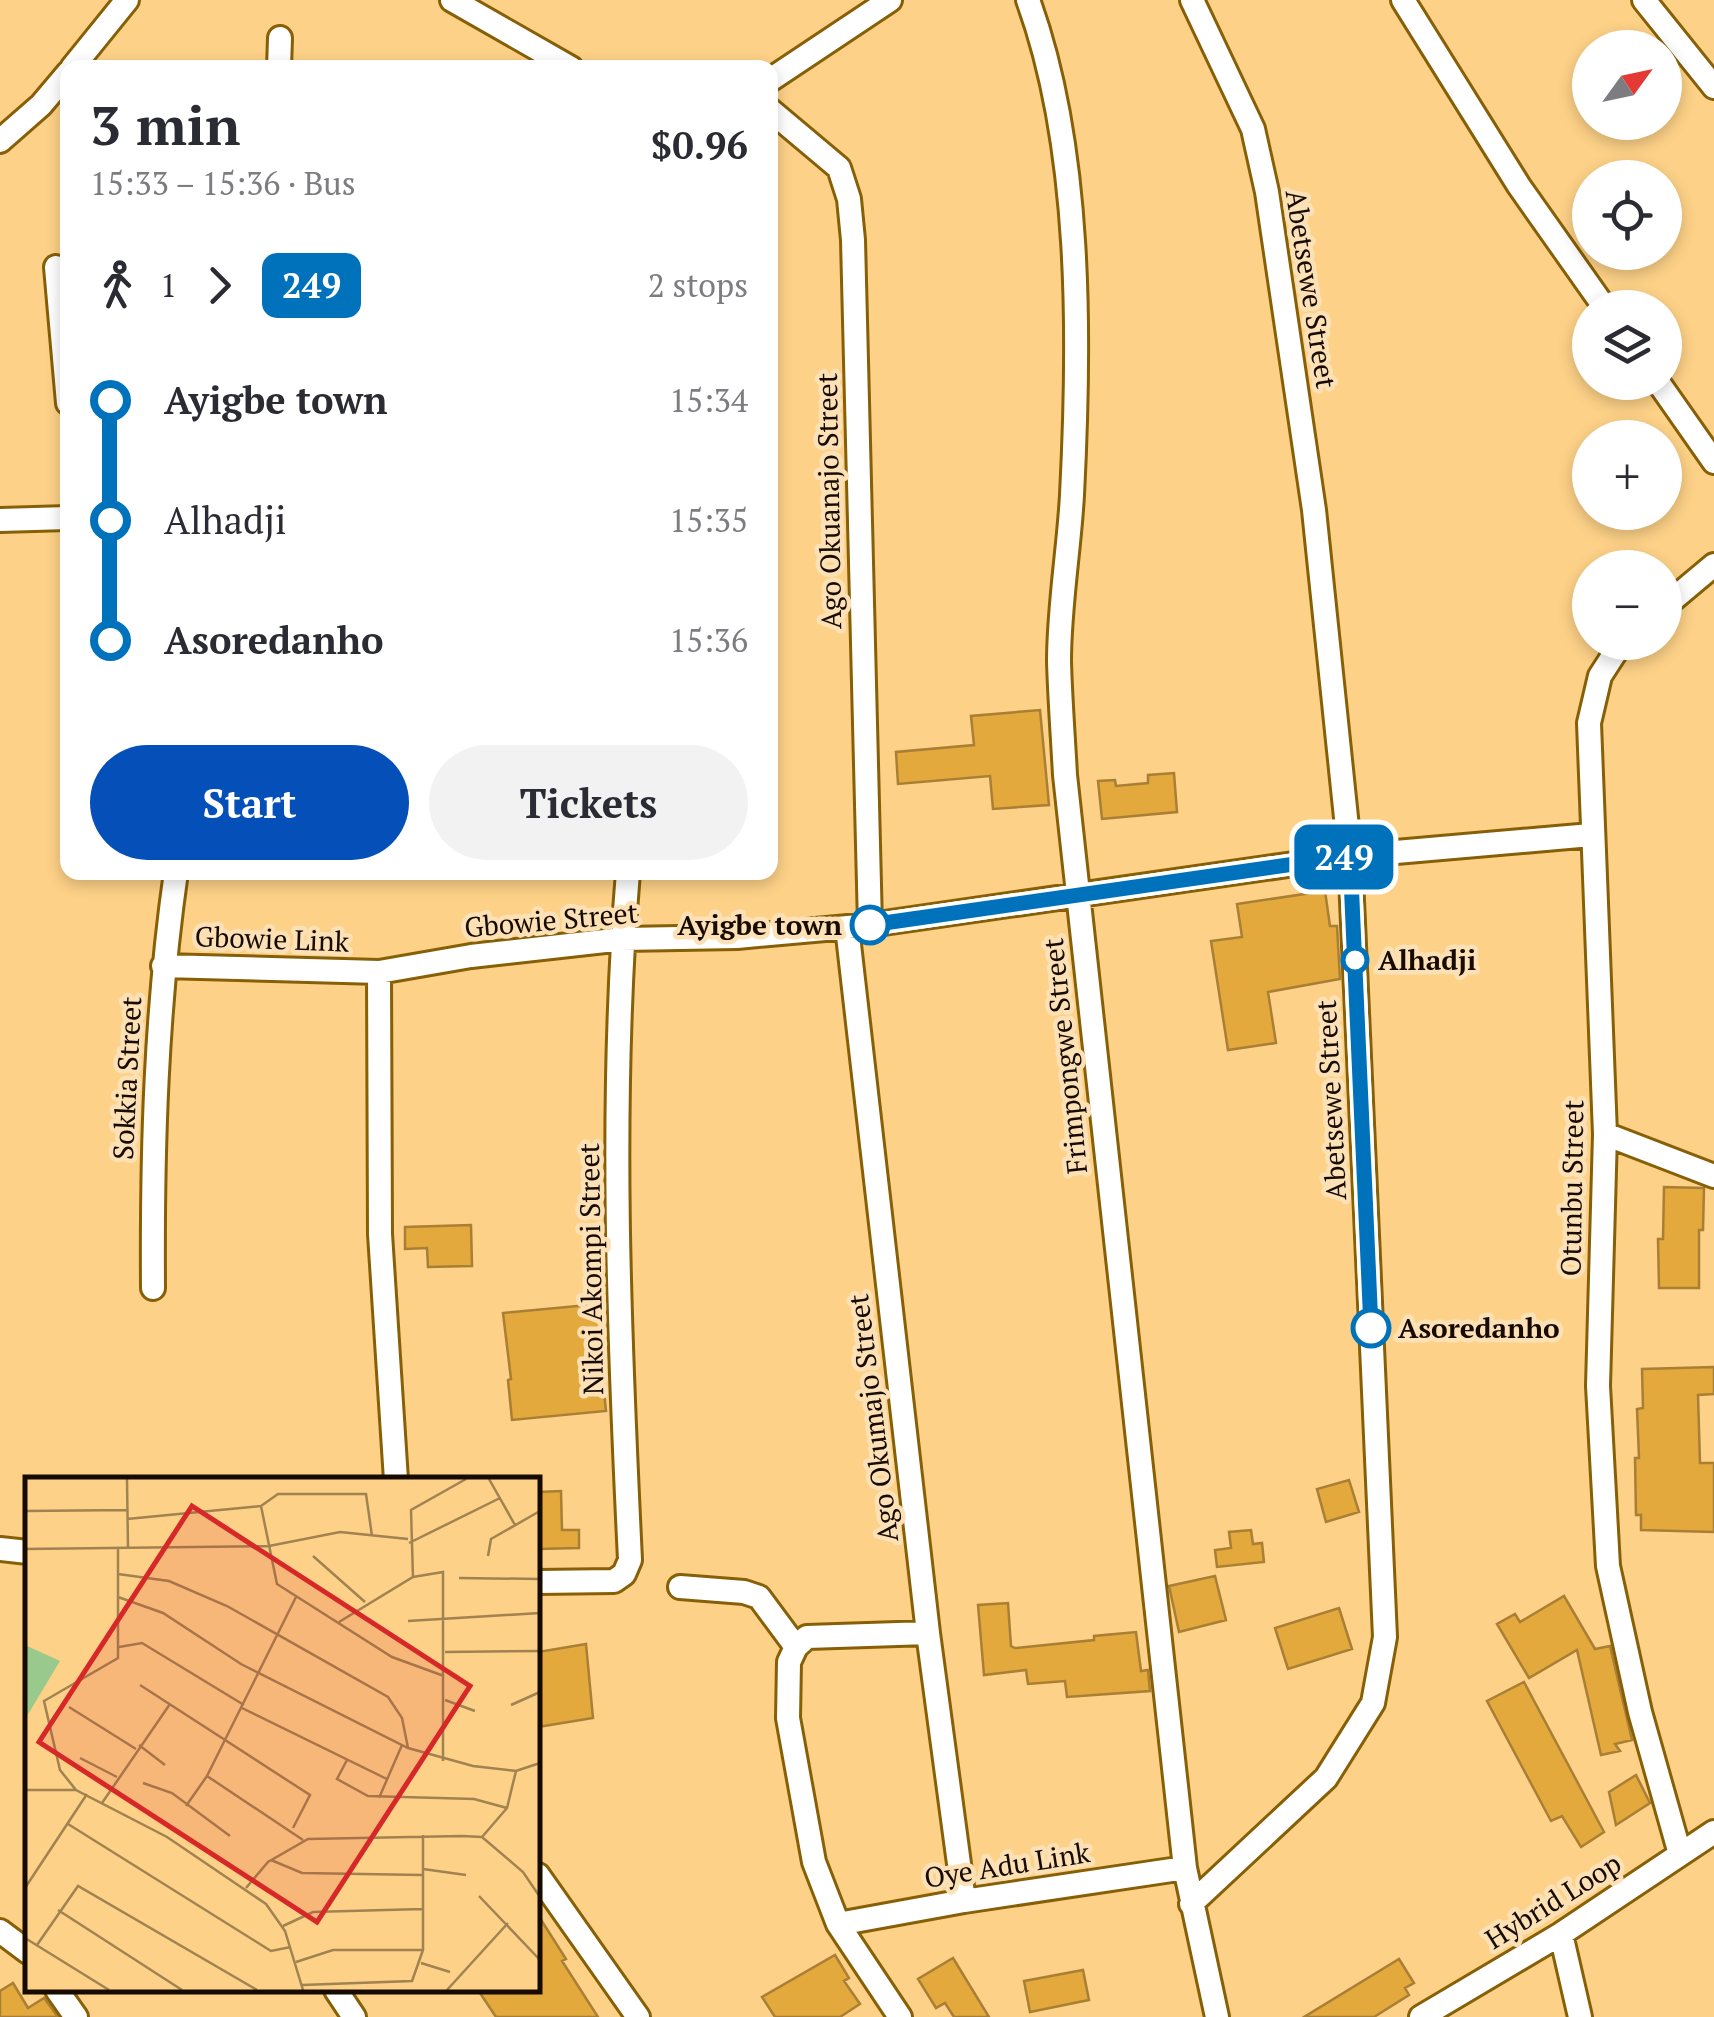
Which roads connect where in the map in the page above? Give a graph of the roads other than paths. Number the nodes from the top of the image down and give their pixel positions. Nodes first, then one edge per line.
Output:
1 (127, 0) edge
2 (452, 0) edge
3 (890, 0) edge
4 (1028, 0) edge
5 (1192, 0) edge
6 (1403, 0) edge
7 (1644, 0) edge
8 (280, 38) dead end
9 (78, 60) edge
10 (279, 60) edge
11 (557, 60) edge
12 (778, 75) edge
13 (60, 82) edge
14 (1714, 87) edge
15 (778, 117) edge
16 (0, 141) edge
17 (56, 267) dead end
18 (1592, 290) edge
19 (60, 312) edge
20 (1671, 400) edge
21 (1714, 462) edge
22 (60, 518) edge
23 (0, 520) edge
24 (1714, 565) edge
25 (1682, 592) edge
26 (1608, 660) edge
27 (1591, 835) junction
28 (1350, 856) junction
29 (175, 880) edge
30 (627, 880) edge
31 (1078, 896) junction
32 (858, 926) junction
33 (622, 939) junction
34 (163, 966) junction
35 (379, 972) junction
36 (1605, 1134) junction
37 (1714, 1176) edge
38 (153, 1288) dead end
39 (396, 1477) edge
40 (0, 1549) edge
41 (25, 1552) edge
42 (540, 1582) edge
43 (680, 1587) dead end
44 (928, 1633) junction
45 (796, 1647) junction
46 (1714, 1832) edge
47 (1680, 1854) junction
48 (1186, 1868) junction
49 (540, 1878) edge
50 (964, 1901) junction
51 (1192, 1904) junction
52 (838, 1924) junction
53 (0, 1932) edge
54 (1561, 1934) junction
55 (25, 1950) edge
56 (58, 1992) edge
57 (337, 1992) edge
58 (76, 2017) edge
59 (354, 2017) edge
60 (638, 2017) edge
61 (900, 2017) edge
62 (1217, 2017) edge
63 (1421, 2017) edge
64 (1580, 2017) edge

1 - 9 street
2 - 11 street
3 - 12 street
4 - 31 street, Frimpongwe Street
5 - 28 street, Abetsewe Street
6 - 18 street
7 - 14 street
8 - 10 street
13 - 16 street
15 - 32 street, Ago Okuanajo Street
17 - 19 street
20 - 21 street
22 - 23 street
24 - 25 street
26 - 27 street, Otunbu Street
27 - 28 street, Gbowie Street
27 - 36 street, Otunbu Street
28 - 31 street, Gbowie Street
28 - 51 street, Abetsewe Street
29 - 34 street, Sokkia Street
30 - 33 street, Nikoi Akompi Street
31 - 32 street, Gbowie Street
31 - 48 street, Frimpongwe Street
32 - 33 street, Gbowie Street
32 - 44 street, Ago Okumajo Street
33 - 35 street, Gbowie Street
33 - 42 street, Nikoi Akompi Street
34 - 35 street, Gbowie Link
34 - 38 street, Sokkia Street
35 - 39 street
36 - 37 street
36 - 47 street, Otunbu Street
40 - 41 street
43 - 45 street
44 - 45 street
44 - 50 street, Ago Okumajo Street
45 - 52 street
46 - 47 street, Hybrid Loop
47 - 54 street, Hybrid Loop
48 - 50 street, Oye Adu Link
48 - 51 street, Frimpongwe Street
49 - 60 street
50 - 52 street, Oye Adu Link
51 - 62 street
52 - 61 street
53 - 55 street
54 - 63 street, Hybrid Loop
54 - 64 street
56 - 58 street
57 - 59 street

